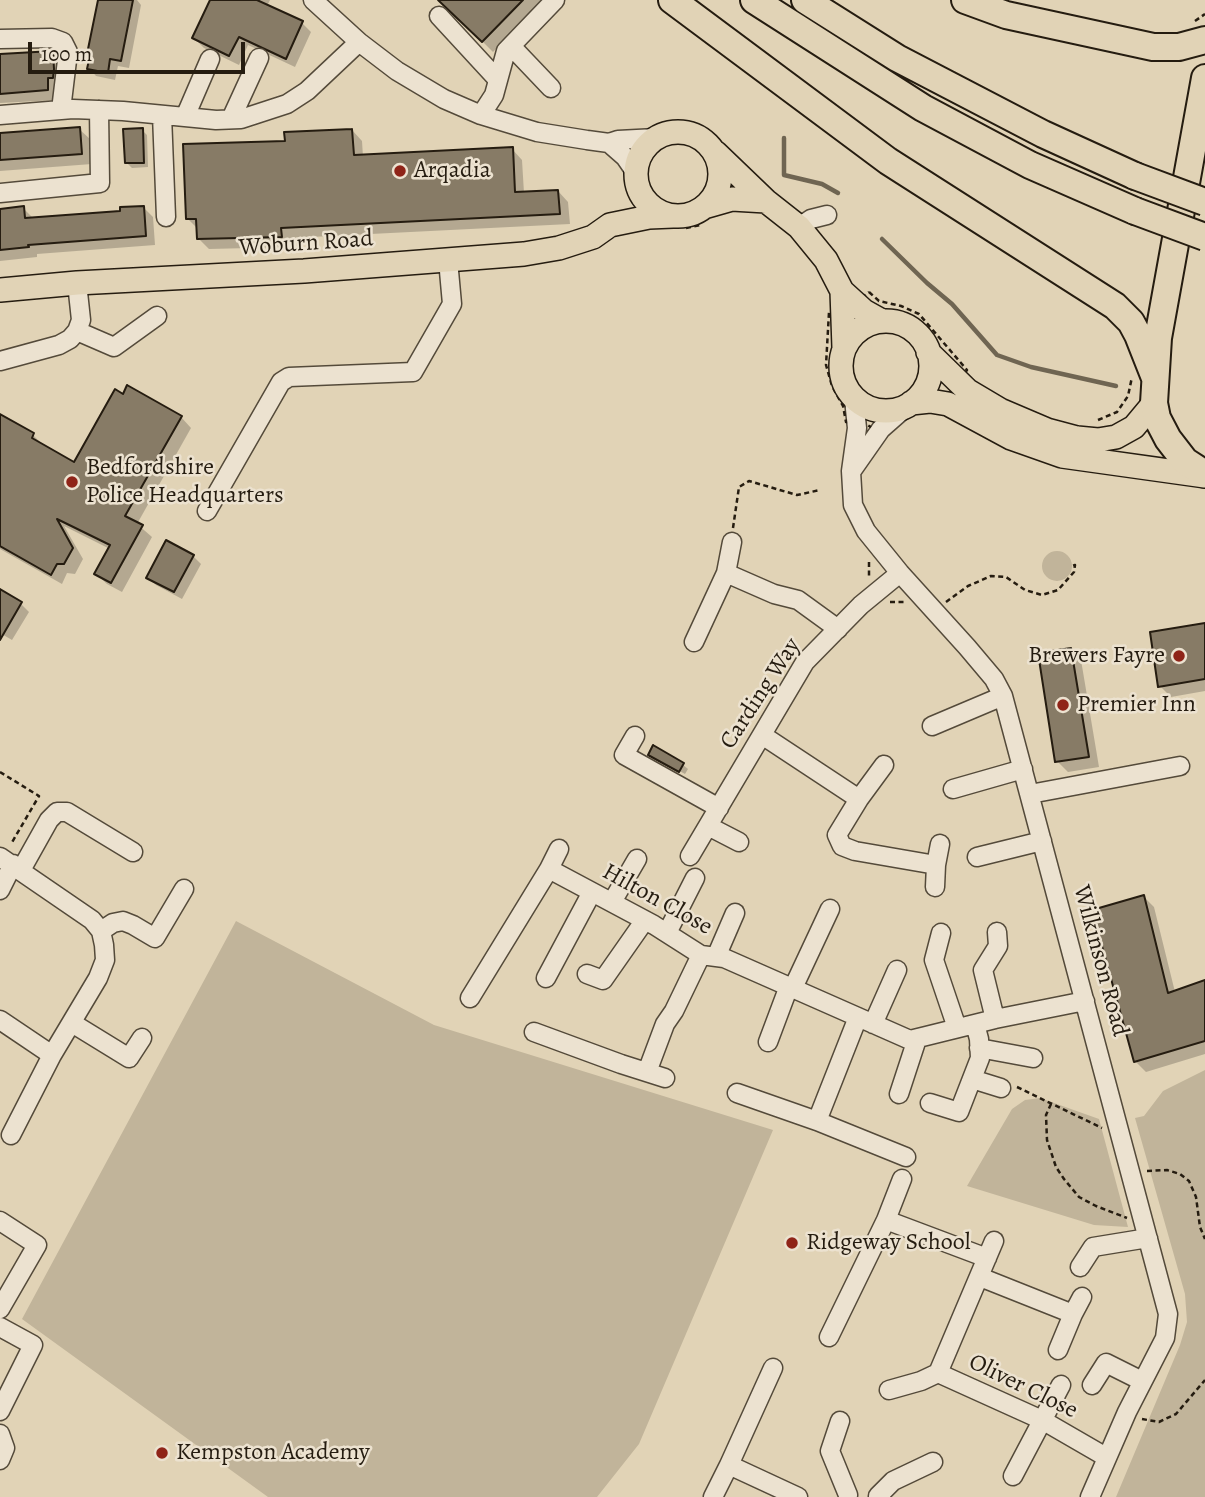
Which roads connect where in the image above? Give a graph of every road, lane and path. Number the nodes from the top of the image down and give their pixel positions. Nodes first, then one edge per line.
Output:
1 (313, 0) edge
2 (555, 0) edge
3 (672, 0) edge
4 (754, 0) edge
5 (805, 0) edge
6 (965, 0) edge
7 (439, 16) dead end
8 (0, 38) edge
9 (1205, 40) edge
10 (359, 41) junction
11 (511, 46) junction
12 (259, 58) dead end
13 (210, 59) dead end
14 (1205, 78) edge
15 (498, 80) junction
16 (551, 88) dead end
17 (61, 110) junction
18 (99, 110) junction
19 (0, 115) edge
20 (162, 115) junction
21 (481, 115) junction
22 (185, 117) junction
23 (232, 119) junction
24 (656, 138) junction
25 (609, 143) junction
26 (714, 150) junction
27 (636, 176) junction
28 (0, 193) edge
29 (766, 201) junction
30 (1205, 202) edge
31 (705, 207) junction
32 (827, 215) dead end
33 (673, 216) junction
34 (166, 217) dead end
35 (610, 225) junction
36 (799, 227) junction
37 (1205, 237) edge
38 (448, 260) junction
39 (76, 283) junction
40 (0, 290) edge
41 (847, 301) junction
42 (157, 316) dead end
43 (881, 321) junction
44 (77, 331) junction
45 (844, 348) junction
46 (928, 352) junction
47 (0, 361) edge
48 (959, 383) junction
49 (1155, 391) junction
50 (854, 399) junction
51 (948, 404) junction
52 (909, 405) junction
53 (1117, 412) dead end
54 (857, 422) junction
55 (1092, 422) dead end
56 (878, 432) junction
57 (851, 471) junction
58 (1205, 475) edge
59 (820, 490) dead end
60 (206, 511) dead end
61 (732, 542) joint
62 (1072, 566) dead end
63 (726, 573) junction
64 (900, 573) junction
65 (946, 602) dead end
66 (838, 629) junction
67 (694, 642) dead end
68 (1003, 696) junction
69 (932, 726) dead end
70 (762, 735) junction
71 (635, 736) dead end
72 (884, 765) dead end
73 (1180, 766) dead end
74 (1023, 769) junction
75 (0, 772) edge
76 (953, 789) dead end
77 (1030, 794) junction
78 (859, 799) junction
79 (719, 808) junction
80 (708, 825) junction
81 (1042, 841) junction
82 (739, 842) dead end
83 (940, 844) dead end
84 (559, 849) dead end
85 (133, 852) dead end
86 (690, 856) dead end
87 (977, 857) dead end
88 (637, 859) dead end
89 (9, 862) edge
90 (936, 865) junction
91 (549, 869) junction
92 (695, 878) dead end
93 (935, 887) dead end
94 (184, 889) dead end
95 (0, 890) edge
96 (592, 892) junction
97 (612, 902) junction
98 (830, 909) dead end
99 (736, 912) dead end
100 (645, 920) junction
101 (101, 931) junction
102 (997, 932) dead end
103 (667, 933) junction
104 (941, 933) dead end
105 (708, 956) junction
106 (897, 970) dead end
107 (587, 974) dead end
108 (546, 978) dead end
109 (791, 987) junction
110 (470, 998) dead end
111 (1086, 1000) junction
112 (995, 1019) junction
113 (0, 1020) edge
114 (866, 1021) junction
115 (72, 1023) junction
116 (966, 1026) junction
117 (534, 1032) dead end
118 (142, 1038) dead end
119 (917, 1039) junction
120 (768, 1042) dead end
121 (979, 1048) junction
122 (52, 1055) junction
123 (1033, 1058) dead end
124 (647, 1072) junction
125 (665, 1078) dead end
126 (972, 1079) junction
127 (1001, 1087) joint
128 (737, 1093) dead end
129 (899, 1094) dead end
130 (930, 1103) dead end
131 (1051, 1104) junction
132 (817, 1121) junction
133 (11, 1135) dead end
134 (1121, 1137) junction
135 (906, 1157) dead end
136 (1130, 1174) junction
137 (902, 1179) dead end
138 (886, 1220) junction
139 (0, 1221) edge
140 (1146, 1230) junction
141 (1205, 1239) edge
142 (994, 1241) dead end
143 (987, 1258) junction
144 (1080, 1267) dead end
145 (980, 1276) junction
146 (1082, 1297) dead end
147 (0, 1309) edge
148 (1073, 1314) junction
149 (0, 1327) edge
150 (829, 1338) dead end
151 (1058, 1350) dead end
152 (774, 1368) dead end
153 (938, 1373) junction
154 (1205, 1380) edge
155 (1142, 1381) junction
156 (1061, 1385) dead end
157 (1092, 1385) dead end
158 (889, 1390) dead end
159 (0, 1411) edge
160 (1126, 1412) junction
161 (1042, 1420) junction
162 (840, 1421) dead end
163 (0, 1434) edge
164 (1106, 1457) junction
165 (0, 1460) edge
166 (933, 1462) dead end
167 (729, 1465) junction
168 (1013, 1476) dead end
169 (846, 1496) edge
170 (878, 1496) edge
171 (713, 1497) edge
172 (798, 1497) edge
173 (1090, 1497) edge

1 - 10 street
2 - 11 street
3 - 49 highway
4 - 37 highway, bridge
5 - 30 highway, bridge
6 - 9 highway
7 - 15 street
8 - 17 street
10 - 21 street
10 - 23 street
11 - 15 street
11 - 16 street
12 - 23 street
13 - 22 street
14 - 49 highway
15 - 21 street
17 - 18 street
17 - 19 street
18 - 20 street
18 - 28 street
20 - 22 street
20 - 34 street
21 - 25 street
22 - 23 street
24 - 25 street
24 - 26 main road
24 - 27 main road
25 - 27 street
26 - 29 main road
26 - 31 main road
27 - 33 main road
27 - 35 main road, Woburn Road
29 - 31 main road
29 - 36 main road
31 - 33 main road
32 - 36 street
33 - 35 main road, Woburn Road
35 - 38 main road, Woburn Road
36 - 41 main road
38 - 39 main road, Woburn Road
38 - 60 street
39 - 40 main road, Woburn Road
39 - 44 street
41 - 43 main road
41 - 45 main road
41 - 48 path
41 - 54 path
42 - 44 street
43 - 45 main road
43 - 46 main road
44 - 47 street
45 - 50 main road
46 - 48 main road
46 - 52 main road
48 - 49 main road
48 - 51 path
49 - 58 highway
50 - 52 main road
50 - 54 street, Wilkinson Road
51 - 52 main road
51 - 56 path
51 - 58 main road
52 - 56 street
53 - 55 path
54 - 56 path
54 - 57 street, Wilkinson Road
56 - 57 street
57 - 64 street, Wilkinson Road
59 - 61 path
61 - 63 street
62 - 65 path
63 - 66 street
63 - 67 street
64 - 66 street, Carding Way
64 - 68 street, Wilkinson Road
66 - 70 street, Carding Way
68 - 69 street
68 - 74 street, Wilkinson Road
70 - 78 street
70 - 79 street, Carding Way
71 - 79 street
72 - 78 street
73 - 77 street
74 - 76 street
74 - 77 street, Wilkinson Road
75 - 89 path
77 - 81 street, Wilkinson Road
78 - 90 street
79 - 80 street, Carding Way
80 - 82 street
80 - 86 street, Carding Way
81 - 87 street
81 - 111 street, Wilkinson Road
83 - 90 street
84 - 91 street
85 - 89 street
88 - 97 street
89 - 95 street
89 - 101 street
90 - 93 street
91 - 96 street, Hilton Close
91 - 110 street
92 - 103 street
94 - 101 street
96 - 97 street, Hilton Close
96 - 108 street
97 - 100 street, Hilton Close
98 - 109 street
99 - 105 street
100 - 103 street, Hilton Close
100 - 107 street
101 - 115 street
102 - 112 street
103 - 105 street, Hilton Close
104 - 116 street
105 - 109 street, Hilton Close
105 - 124 street
106 - 114 street
109 - 114 street, Hilton Close
109 - 120 street
111 - 112 street
111 - 134 street, Wilkinson Road
112 - 116 street
113 - 122 street
114 - 119 street, Hilton Close
114 - 132 street
115 - 118 street
115 - 122 street
116 - 119 street
116 - 121 street
117 - 124 street
119 - 129 street
121 - 123 street
121 - 126 street
122 - 133 street
124 - 125 street
126 - 127 street
126 - 130 street
127 - 131 path
128 - 132 street
131 - 134 path
131 - 140 path
132 - 135 street
134 - 136 street, Wilkinson Road
136 - 140 street, Wilkinson Road
136 - 141 path
137 - 138 street
138 - 143 street
138 - 150 street
139 - 147 street
140 - 144 street
140 - 155 street, Wilkinson Road
142 - 143 street, Oliver Close
143 - 145 street, Oliver Close
145 - 148 street
145 - 153 street, Oliver Close
146 - 148 street, Oliver Close
148 - 151 street, Oliver Close
149 - 159 street
152 - 167 street
153 - 158 street
153 - 161 street, Oliver Close
154 - 160 path
155 - 157 street
155 - 160 street, Wilkinson Road
156 - 161 street
160 - 164 street, Wilkinson Road
161 - 164 street, Oliver Close
161 - 168 street
162 - 169 street
163 - 165 street
164 - 173 street, Wilkinson Road
166 - 170 street
167 - 171 street
167 - 172 street
169 - 170 street

